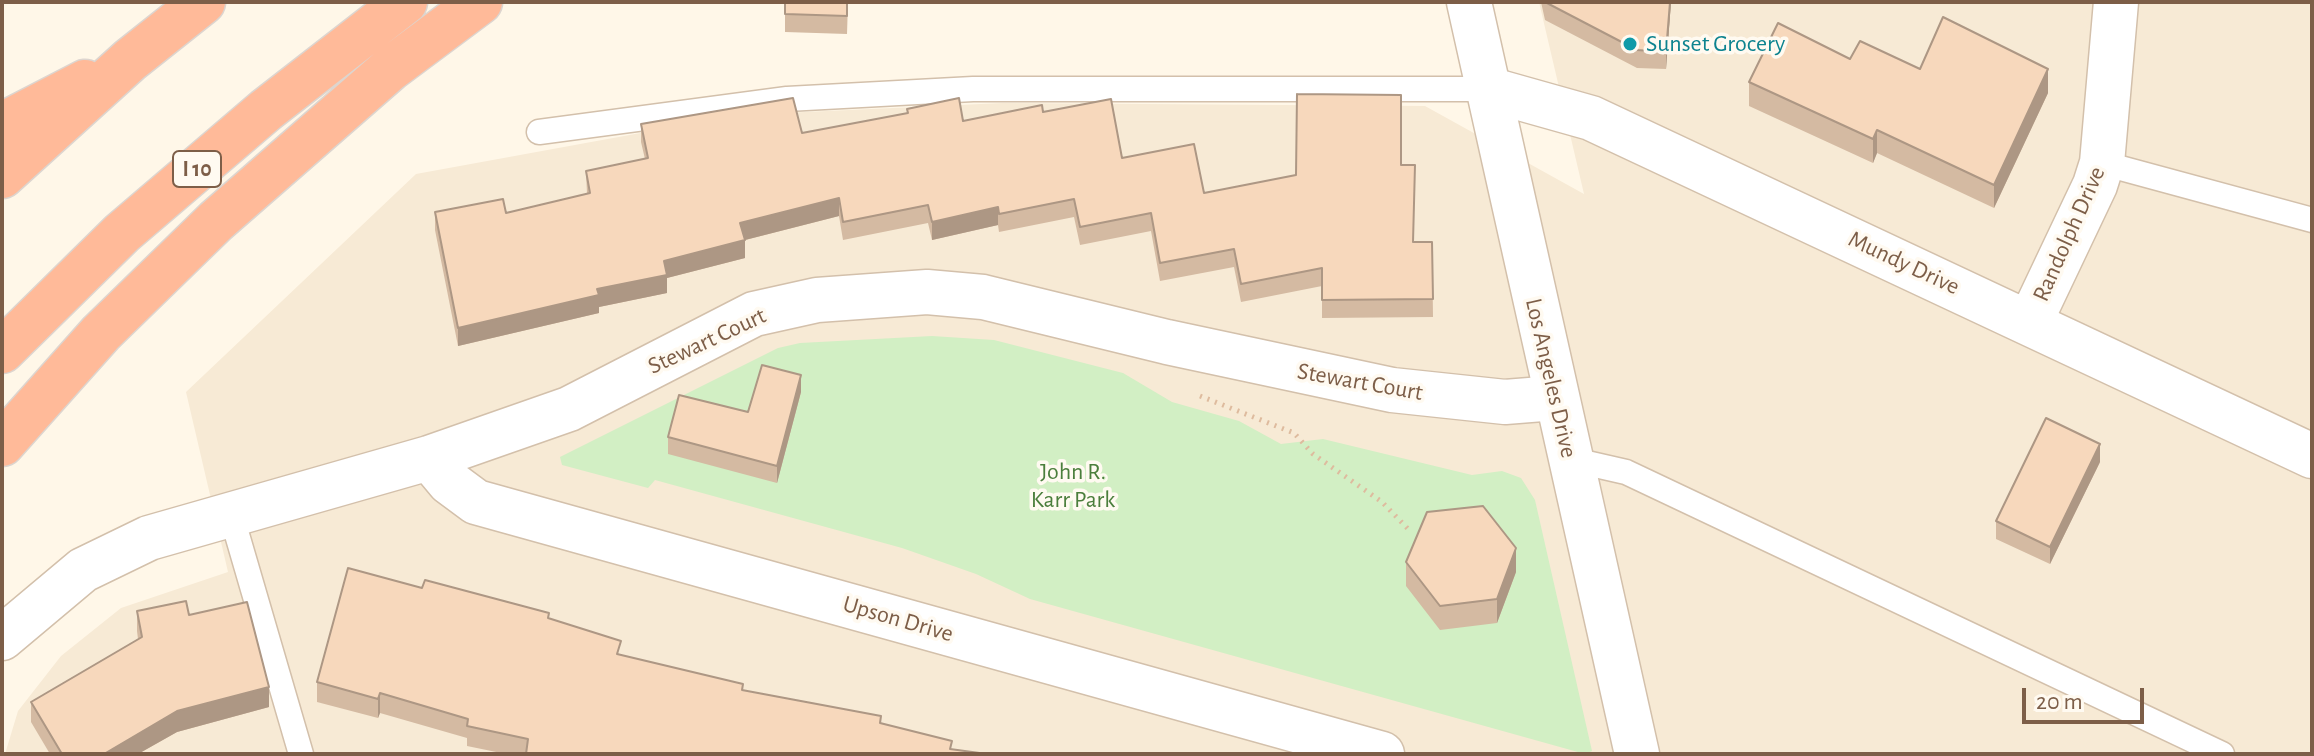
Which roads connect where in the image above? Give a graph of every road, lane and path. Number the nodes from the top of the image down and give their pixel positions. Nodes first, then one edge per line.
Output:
1 (203, 2) edge
2 (405, 2) edge
3 (480, 2) edge
4 (1469, 2) edge
5 (2116, 2) edge
6 (130, 60) junction
7 (1488, 89) junction
8 (2, 125) edge
9 (539, 132) dead end
10 (2102, 163) junction
11 (2, 176) edge
12 (2312, 220) edge
13 (2030, 322) junction
14 (2, 351) edge
15 (1196, 394) dead end
16 (1555, 398) junction
17 (2, 444) edge
18 (2312, 456) edge
19 (429, 458) junction
20 (1569, 459) junction
21 (231, 514) junction
22 (1411, 532) dead end
23 (2, 638) edge
24 (301, 754) edge
25 (1382, 754) edge
26 (1637, 754) edge
27 (2222, 754) edge

1 - 6 highway
2 - 14 highway, I 10
3 - 17 highway
4 - 7 street, Los Angeles Drive
5 - 10 street, Randolph Drive
6 - 8 highway
6 - 11 highway
7 - 9 lane
7 - 13 street, Mundy Drive
7 - 16 street, Los Angeles Drive
10 - 12 lane
10 - 13 street, Randolph Drive
13 - 18 street, Mundy Drive
15 - 22 path
16 - 19 street, Stewart Court
16 - 20 street, Los Angeles Drive
19 - 21 street, Stewart Court
19 - 25 street, Upson Drive
20 - 26 street, Los Angeles Drive
20 - 27 lane
21 - 23 street, Stewart Court
21 - 24 lane

